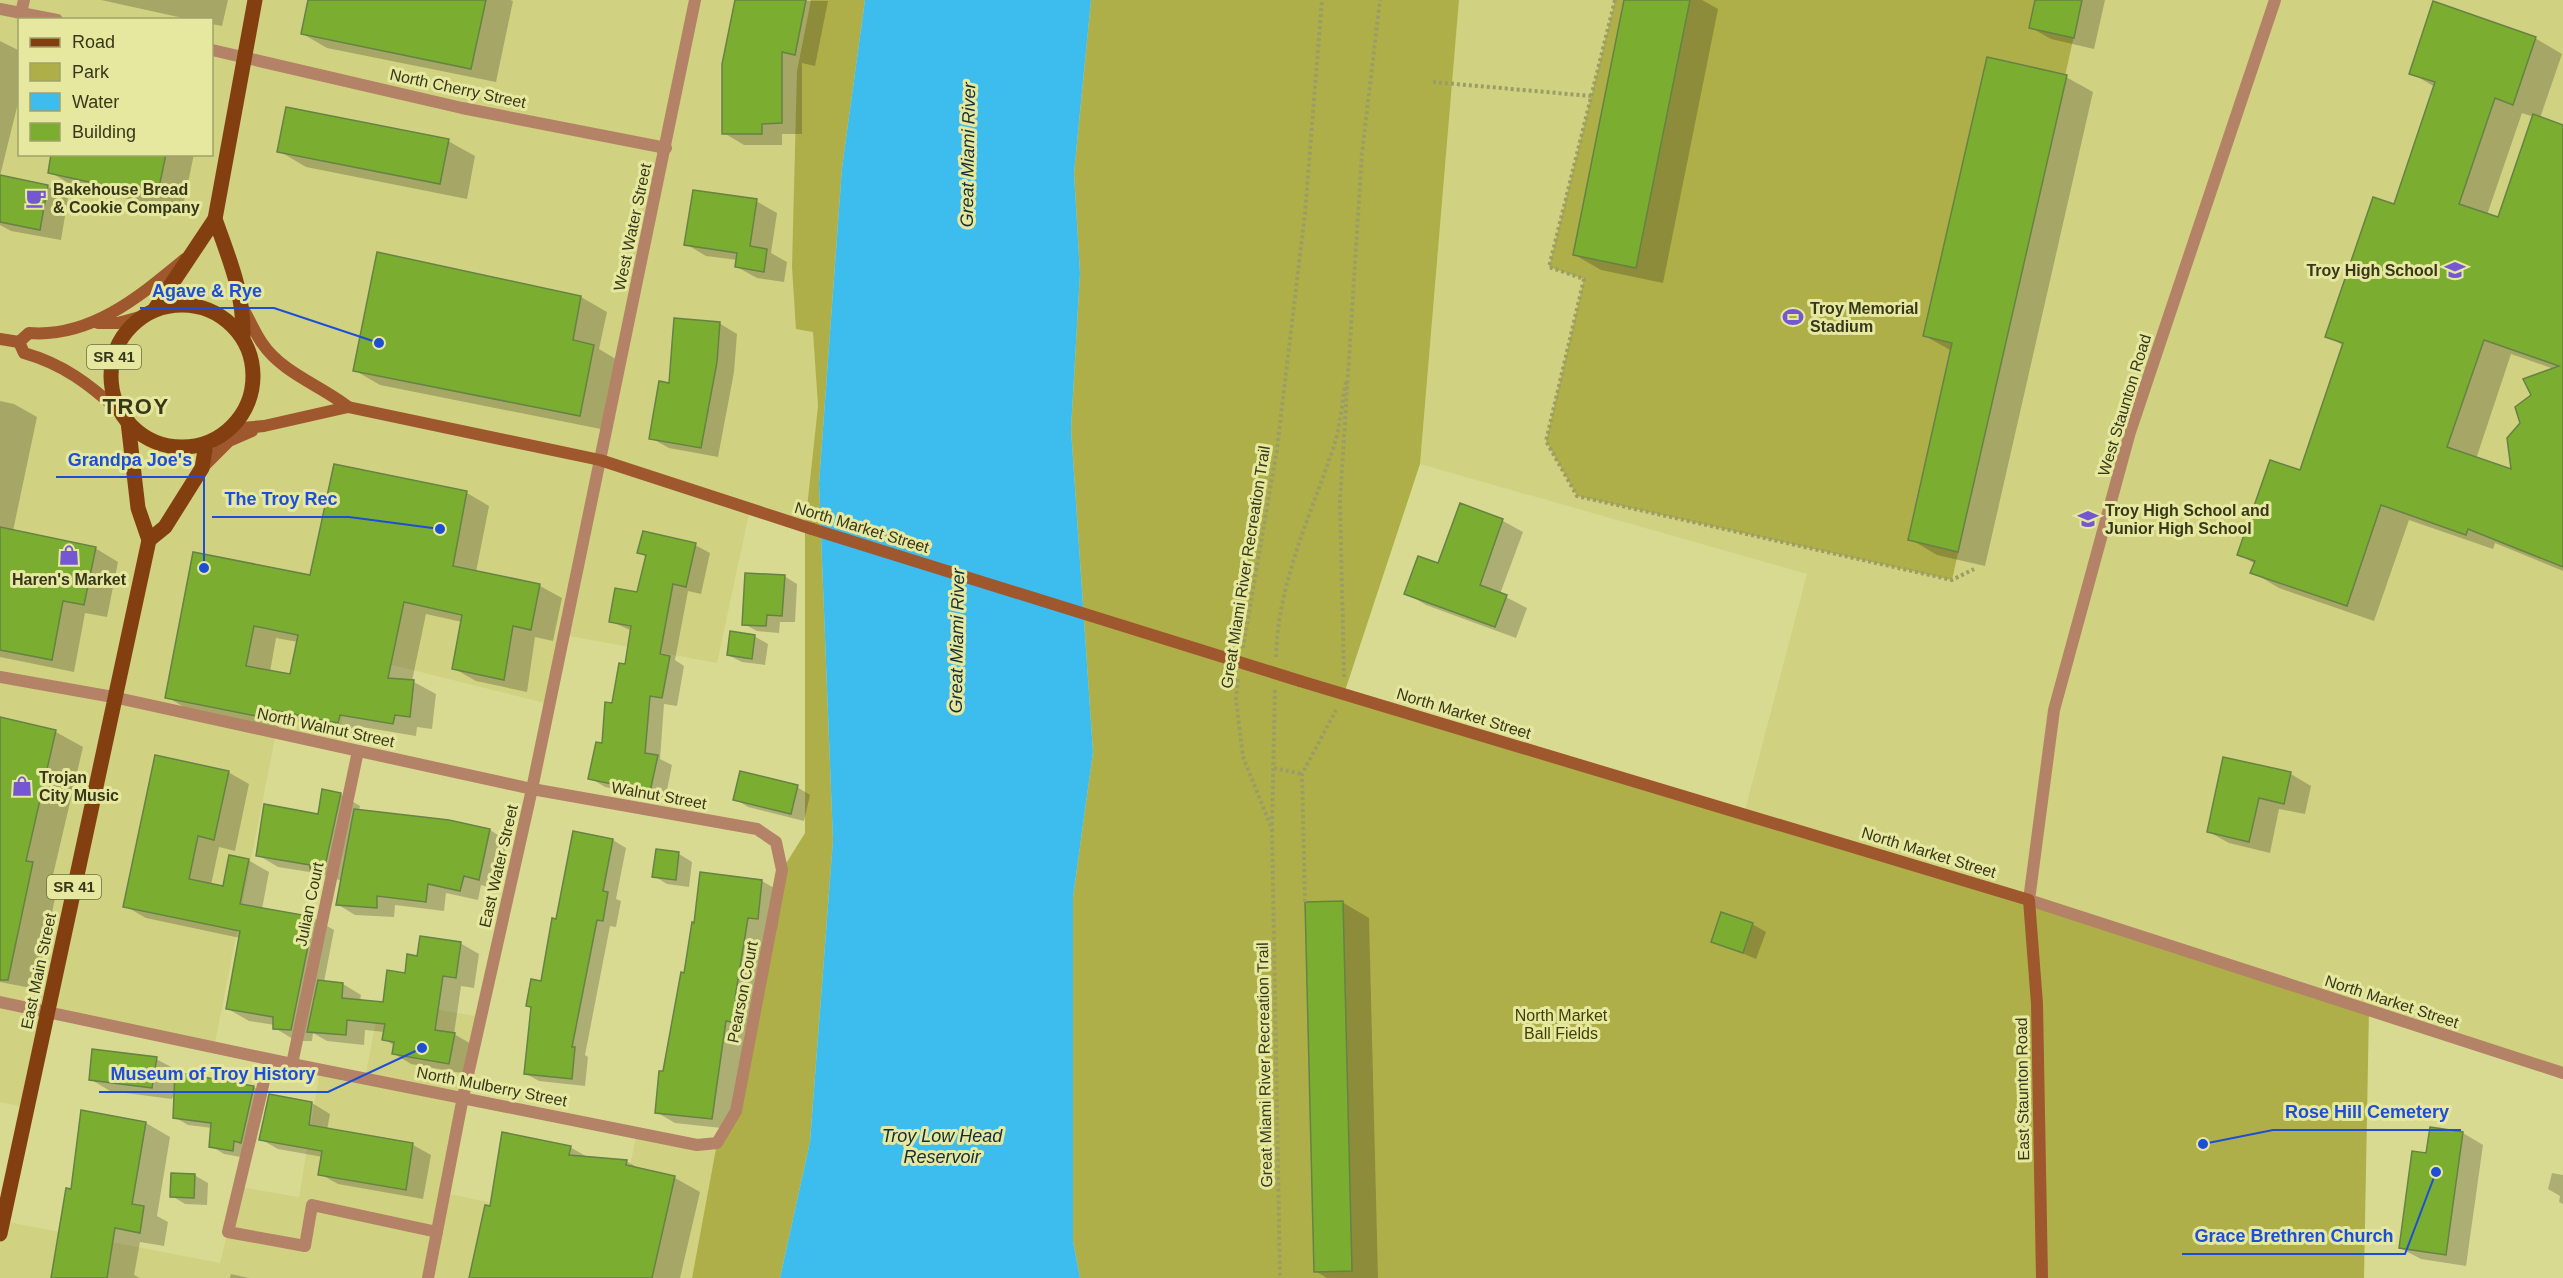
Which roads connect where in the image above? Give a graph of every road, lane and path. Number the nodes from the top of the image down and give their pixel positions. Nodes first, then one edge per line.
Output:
1 (255, 0) edge
2 (695, 0) edge
3 (1322, 0) edge
4 (1380, 0) edge
5 (1614, 0) edge
6 (2276, 0) edge
7 (23, 6) edge
8 (0, 9) edge
9 (52, 18) edge
10 (213, 50) edge
11 (244, 56) junction
12 (1433, 82) dead end
13 (1591, 96) junction
14 (666, 148) junction
15 (215, 219) junction
16 (194, 251) junction
17 (244, 310) junction
18 (151, 312) junction
19 (91, 323) junction
20 (0, 339) edge
21 (245, 341) junction
22 (19, 342) junction
23 (271, 354) junction
24 (1350, 361) junction
25 (348, 407) junction
26 (124, 416) junction
27 (264, 426) junction
28 (230, 429) junction
29 (206, 444) junction
30 (600, 460) junction
31 (202, 468) junction
32 (149, 540) junction
33 (1974, 569) dead end
34 (1242, 655) dead end
35 (1276, 661) dead end
36 (0, 677) edge
37 (1239, 677) dead end
38 (1275, 685) dead end
39 (1344, 694) junction
40 (113, 697) junction
41 (358, 751) junction
42 (1273, 768) junction
43 (1302, 774) junction
44 (532, 789) junction
45 (1272, 829) junction
46 (776, 842) joint
47 (2029, 900) junction
48 (1305, 902) dead end
49 (0, 1002) edge
50 (48, 1013) junction
51 (269, 1060) junction
52 (292, 1064) junction
53 (2563, 1073) edge
54 (463, 1097) junction
55 (717, 1143) joint
56 (437, 1232) junction
57 (0, 1234) edge
58 (428, 1278) edge
59 (1280, 1278) edge
60 (2042, 1278) edge

1 - 11 main road
2 - 14 street, West Water Street
3 - 34 path, Great Miami River Recreation Trail
4 - 24 path
5 - 13 path
6 - 47 street, West Staunton Road
7 - 8 street
7 - 9 street
10 - 11 street, North Cherry Street
11 - 14 street, North Cherry Street
11 - 15 main road
12 - 13 path
13 - 33 path
14 - 30 street, West Water Street
15 - 16 main road
15 - 17 main road
16 - 18 main road
16 - 19 main road
17 - 21 main road
17 - 23 main road
18 - 19 main road
18 - 21 main road
18 - 26 main road, SR 41
19 - 22 main road
20 - 22 main road
21 - 23 main road
21 - 28 main road
22 - 26 main road
23 - 25 main road
24 - 35 path
24 - 39 path
25 - 27 main road
25 - 30 main road, North Market Street
26 - 29 main road
26 - 32 main road
27 - 28 main road
27 - 31 main road
28 - 29 main road
29 - 31 main road
30 - 39 main road, North Market Street, bridge
30 - 44 street, East Water Street
31 - 32 main road
32 - 40 main road, East Main Street / SR 41
36 - 40 street, North Walnut Street
37 - 45 path, Great Miami River Recreation Trail
38 - 42 path
39 - 43 path
39 - 47 main road, North Market Street
40 - 41 street, North Walnut Street
40 - 50 main road, East Main Street / SR 41
41 - 44 street, North Walnut Street
41 - 52 street, Julian Court
42 - 43 path
42 - 45 path
43 - 48 path
44 - 46 street, Walnut Street
44 - 54 street, East Water Street
45 - 59 path, Great Miami River Recreation Trail
46 - 55 street, Pearson Court
47 - 53 street, North Market Street
47 - 60 main road, East Staunton Road
49 - 50 street, North Mulberry Street
50 - 51 street, North Mulberry Street
50 - 57 main road, East Main Street / SR 41
51 - 52 street, North Mulberry Street
51 - 56 street
52 - 54 street, North Mulberry Street
54 - 55 street, North Mulberry Street
54 - 56 street, East Water Street
56 - 58 street, East Water Street

